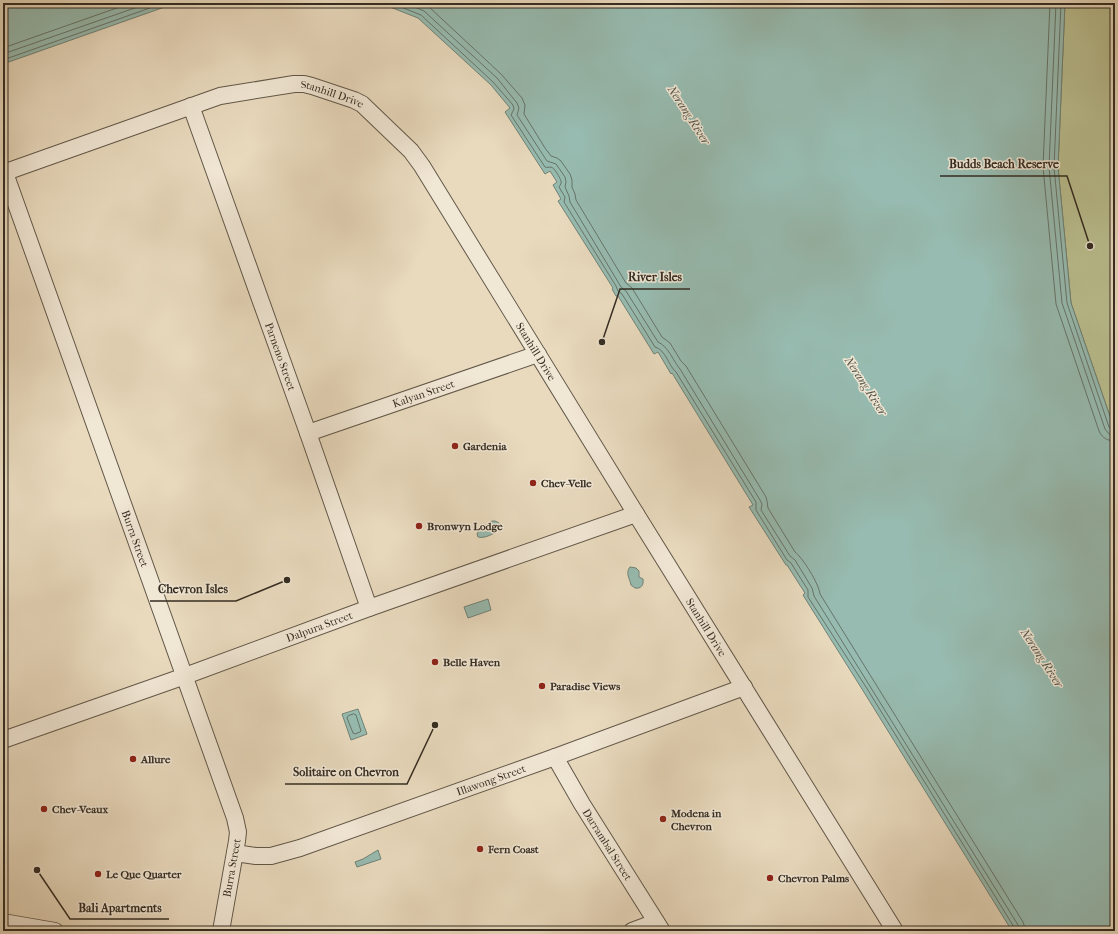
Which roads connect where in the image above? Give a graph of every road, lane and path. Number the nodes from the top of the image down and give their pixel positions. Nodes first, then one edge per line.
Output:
1 (191, 106) junction
2 (4, 173) edge
3 (538, 354) junction
4 (308, 433) junction
5 (636, 514) junction
6 (369, 608) junction
7 (185, 676) junction
8 (744, 687) junction
9 (3, 740) edge
10 (555, 757) junction
11 (235, 853) junction
12 (3, 922) edge
13 (659, 927) edge
14 (55, 931) edge
15 (221, 931) edge
16 (632, 931) edge
17 (895, 931) edge

1 - 2 street, Stanhill Drive
1 - 3 street, Stanhill Drive
1 - 4 street, Parneno Street
2 - 7 street, Burra Street
3 - 4 street, Kalyan Street
3 - 5 street, Stanhill Drive
4 - 6 street, Parneno Street
5 - 6 street, Dalpura Street
5 - 8 street, Stanhill Drive
6 - 7 street, Dalpura Street
7 - 9 street, Dalpura Street
7 - 11 street, Burra Street
8 - 10 street, Illawong Street
8 - 17 street, Stanhill Drive
10 - 11 street, Illawong Street
10 - 13 street, Darrambal Street
11 - 15 street, Burra Street
12 - 14 street
13 - 16 street

